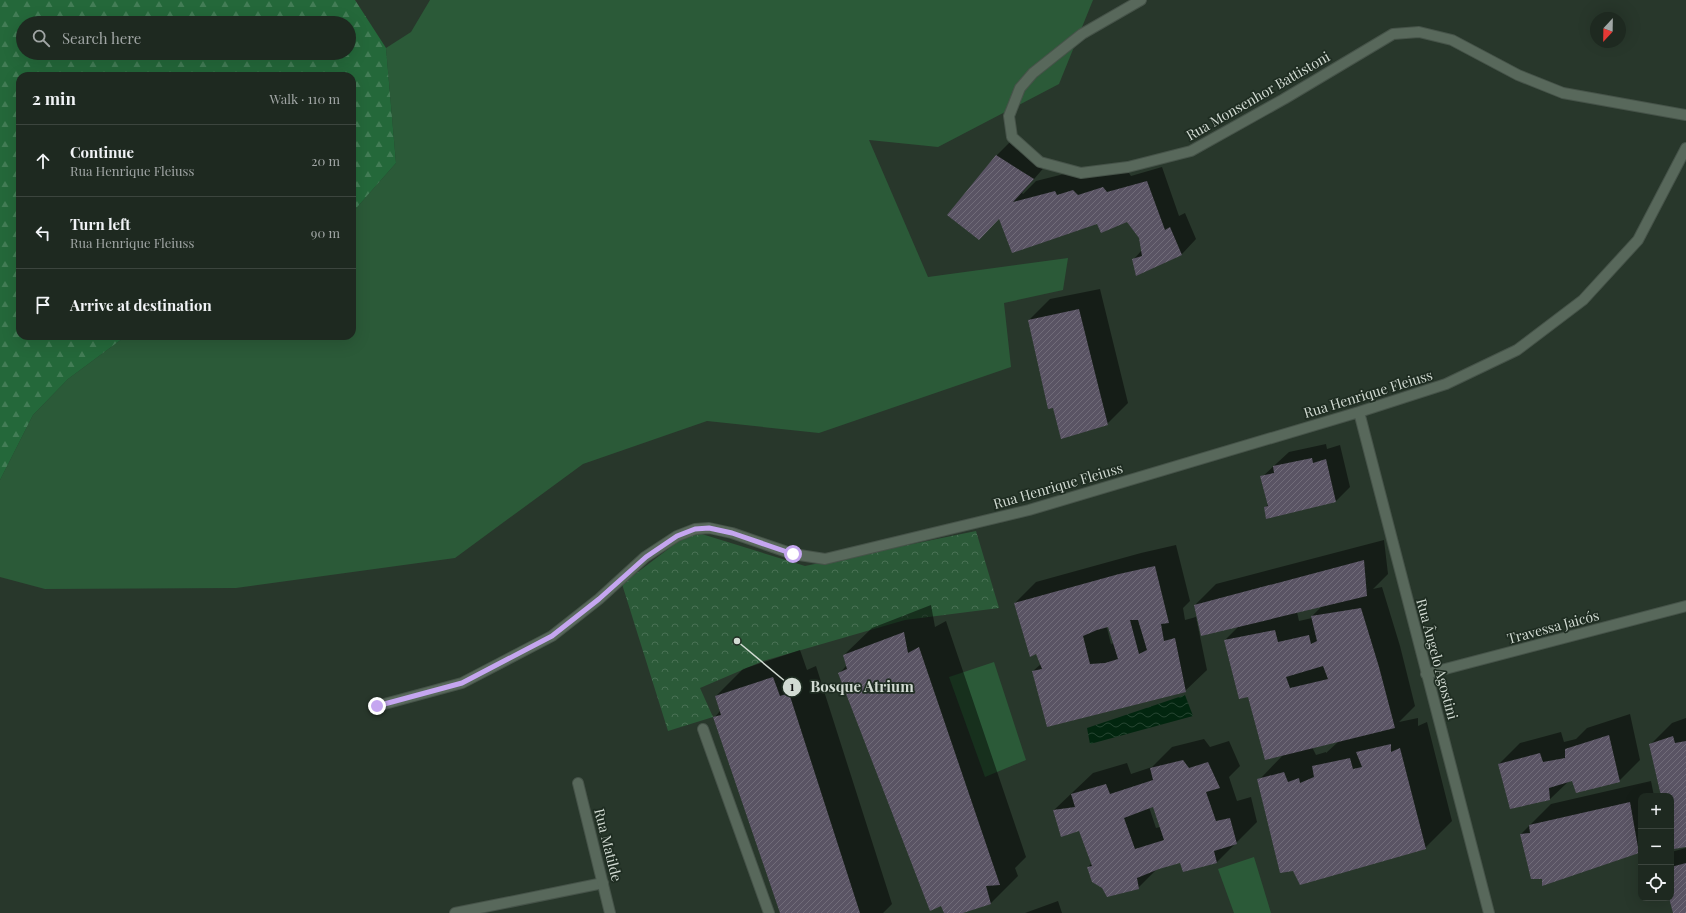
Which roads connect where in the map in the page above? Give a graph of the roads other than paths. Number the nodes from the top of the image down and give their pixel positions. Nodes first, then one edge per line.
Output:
1 (1141, 0) edge
2 (1686, 116) edge
3 (1686, 148) edge
4 (1358, 412) junction
5 (1686, 606) edge
6 (1426, 674) junction
7 (377, 706) dead end
8 (703, 729) dead end
9 (578, 783) dead end
10 (602, 883) junction
11 (455, 913) edge
12 (610, 913) edge
13 (769, 913) edge
14 (1489, 913) edge

1 - 2 street, Rua Monsenhor Battistoni
3 - 4 street, Rua Henrique Fleiuss
4 - 6 street, Rua Ângelo Agostini
4 - 7 street, Rua Henrique Fleiuss
5 - 6 street, Travessa Jaicós
6 - 14 street, Rua Ângelo Agostini
8 - 13 street
9 - 10 street, Rua Matilde
10 - 11 street
10 - 12 street, Rua Matilde

